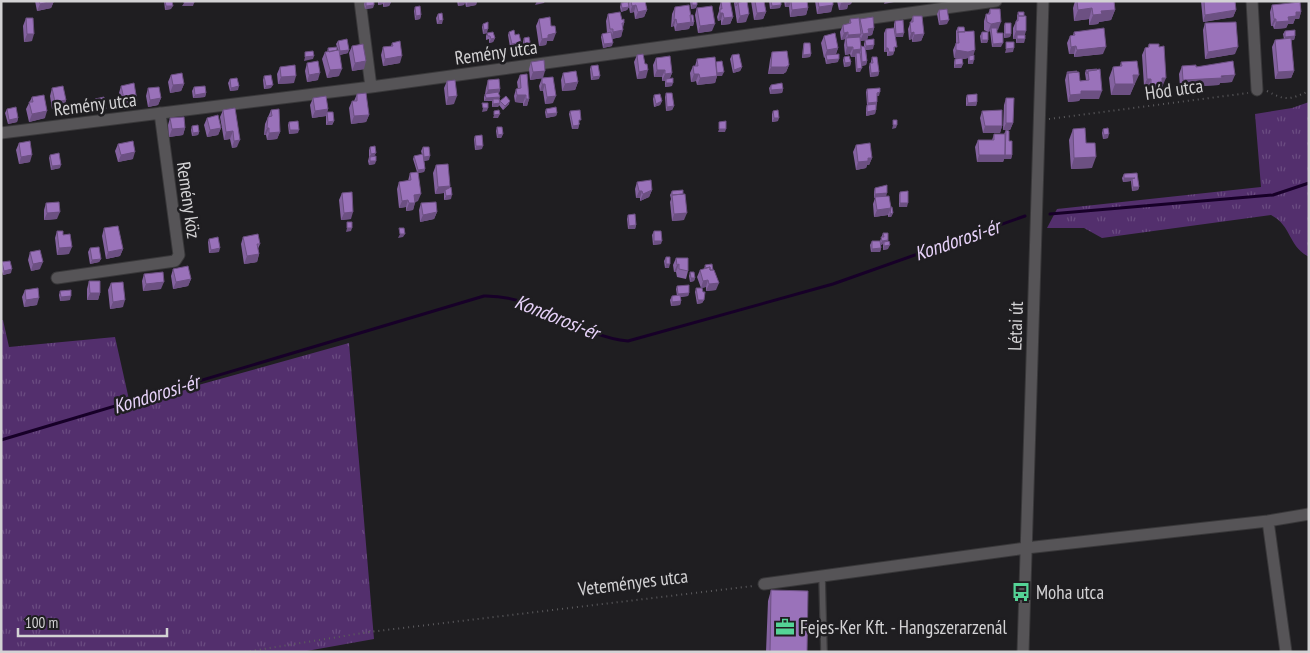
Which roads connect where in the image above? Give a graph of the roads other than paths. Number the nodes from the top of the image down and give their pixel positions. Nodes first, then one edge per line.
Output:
1 (360, 1) edge
2 (996, 1) edge
3 (1043, 1) edge
4 (1252, 1) edge
5 (371, 87) junction
6 (1257, 90) road end
7 (160, 113) junction
8 (1, 133) edge
9 (57, 278) dead end
10 (1309, 514) edge
11 (1268, 521) junction
12 (1026, 548) junction
13 (822, 576) junction
14 (764, 584) road end
15 (824, 652) edge
16 (1023, 652) edge
17 (1286, 652) edge

1 - 5 street
2 - 5 street, Remény utca
3 - 12 street, Létai út
4 - 6 street
5 - 7 street, Remény utca
7 - 8 street, Remény utca
7 - 9 street, Remény köz
10 - 11 street
11 - 12 street
11 - 17 street
12 - 13 street
12 - 16 street, Létai út
13 - 14 street
13 - 15 lane

